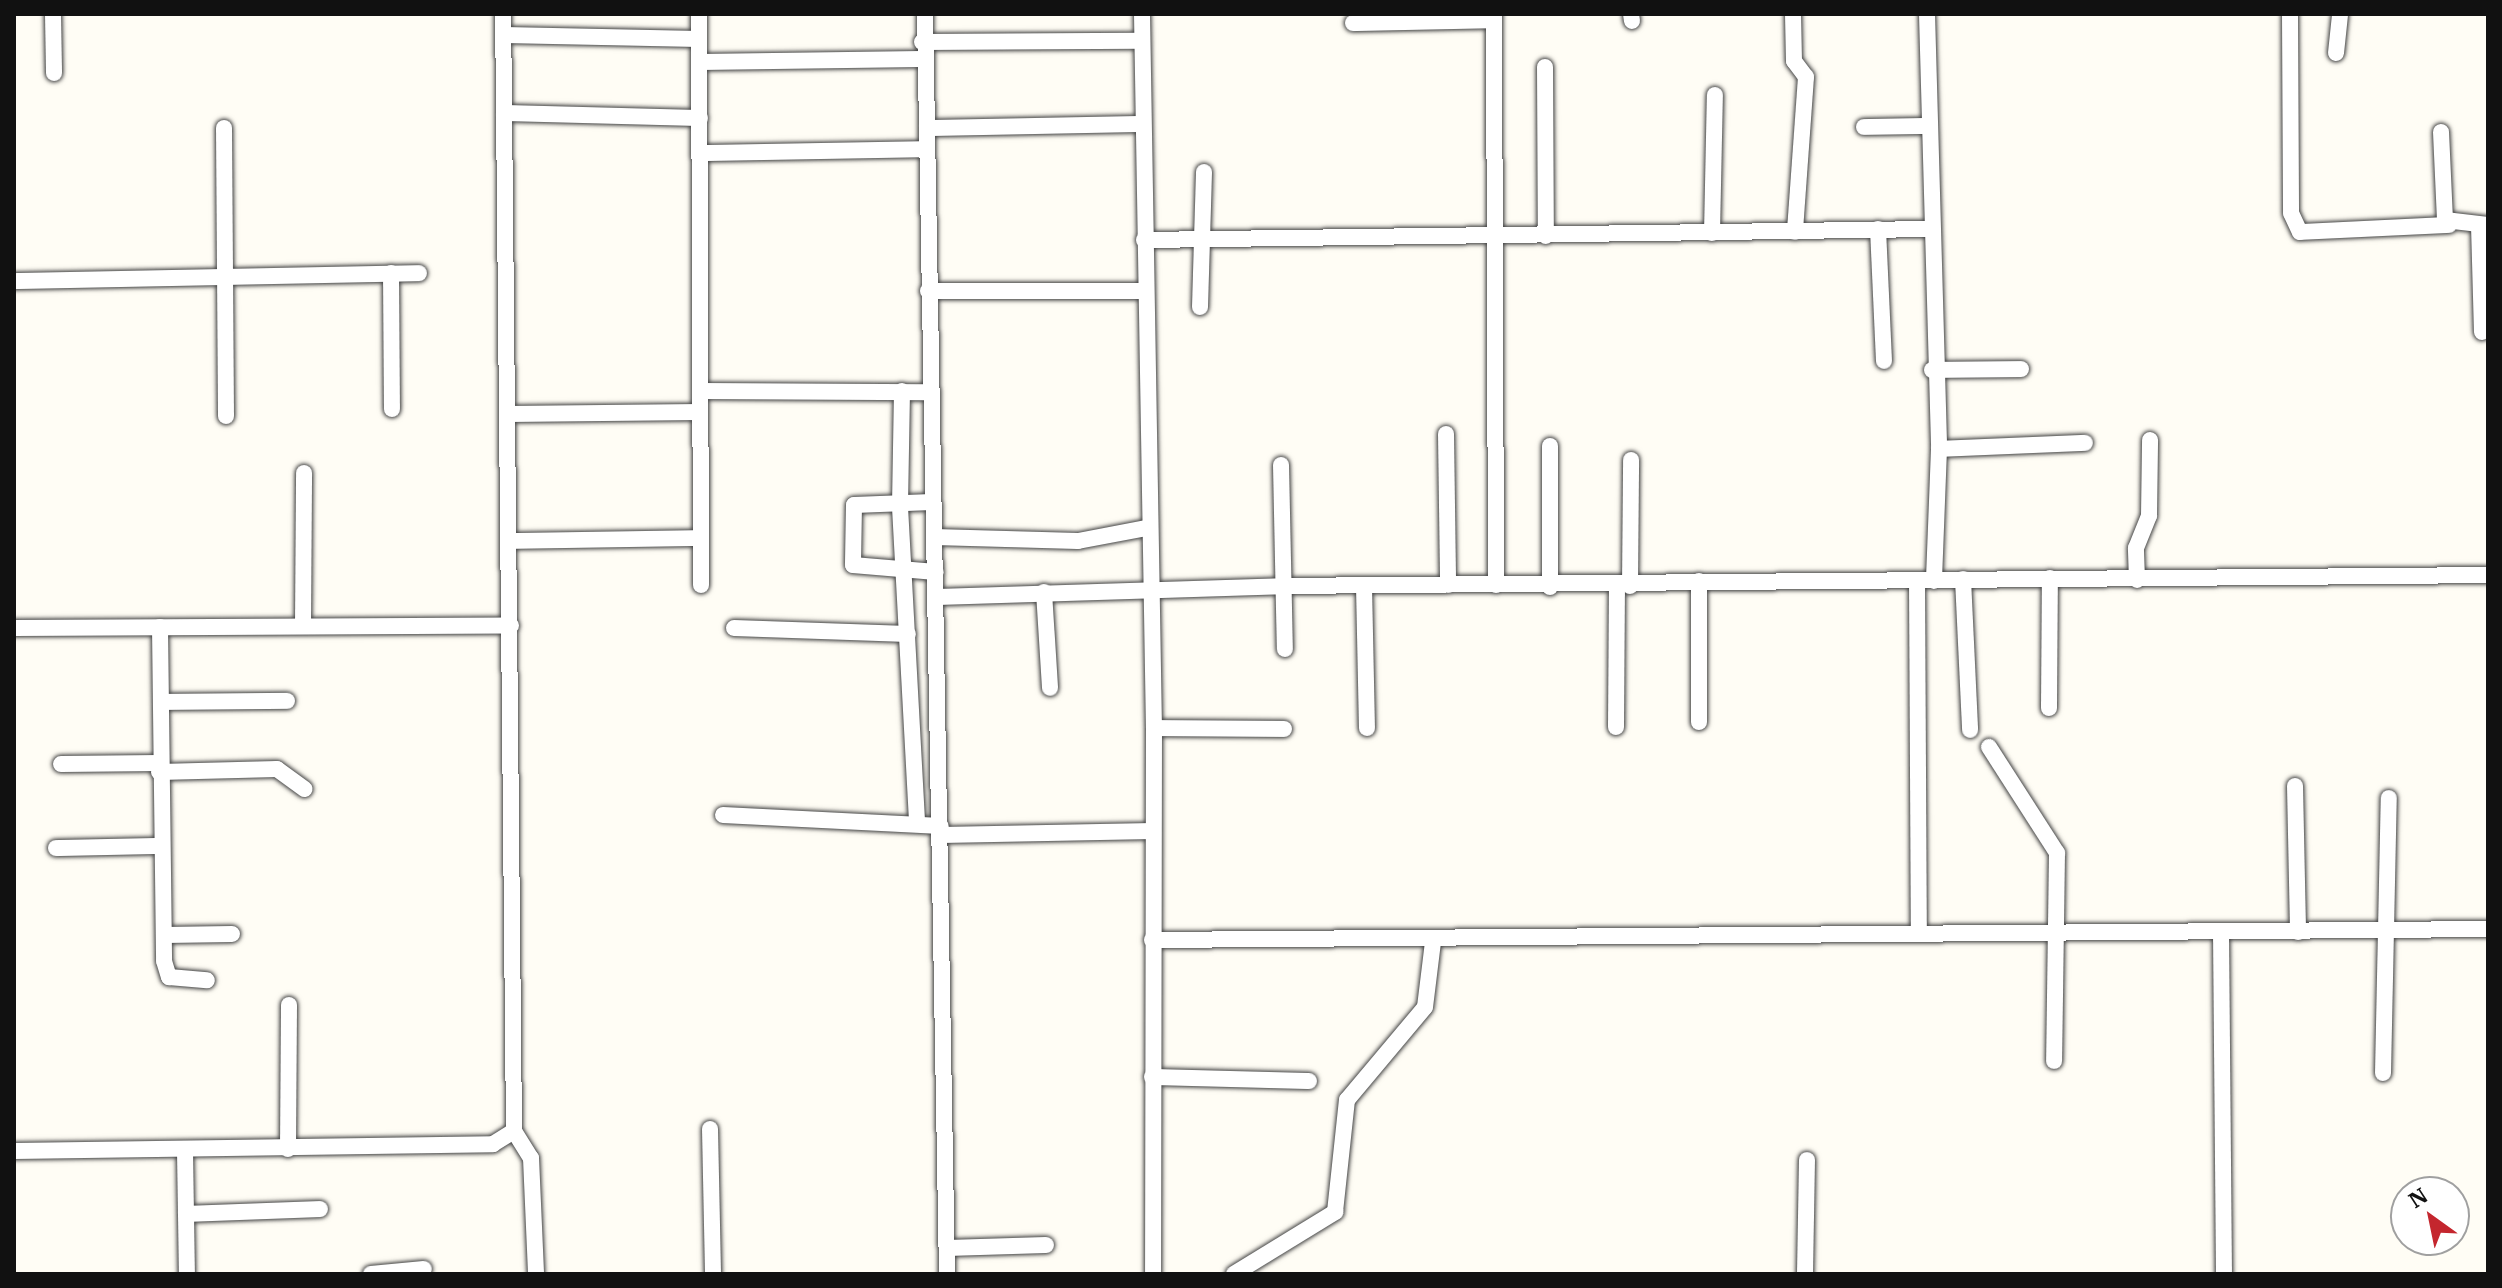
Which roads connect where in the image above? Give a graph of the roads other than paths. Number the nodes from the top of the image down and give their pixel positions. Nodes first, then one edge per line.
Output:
1 (53, 14) edge
2 (503, 14) edge
3 (699, 14) edge
4 (925, 14) edge
5 (1142, 14) edge
6 (1793, 14) edge
7 (1927, 14) edge
8 (2290, 14) edge
9 (2340, 14) edge
10 (1494, 17) edge
11 (1353, 23) dead end
12 (504, 35) junction
13 (699, 39) junction
14 (1142, 41) junction
15 (922, 51) junction
16 (2336, 53) dead end
17 (700, 62) junction
18 (1545, 67) dead end
19 (54, 73) dead end
20 (1715, 95) dead end
21 (504, 113) junction
22 (700, 118) junction
23 (1143, 124) junction
24 (1929, 126) junction
25 (1864, 127) dead end
26 (224, 128) dead end
27 (927, 128) junction
28 (2441, 132) dead end
29 (927, 149) junction
30 (701, 153) junction
31 (1204, 172) dead end
32 (2449, 225) junction
33 (2484, 225) edge
34 (1878, 229) junction
35 (1930, 229) junction
36 (1795, 232) junction
37 (1712, 233) junction
38 (1546, 236) junction
39 (1496, 237) junction
40 (1202, 239) junction
41 (1144, 240) junction
42 (391, 273) junction
43 (419, 273) dead end
44 (223, 275) junction
45 (14, 281) edge
46 (928, 291) junction
47 (1144, 291) junction
48 (1200, 307) dead end
49 (2482, 332) dead end
50 (1884, 361) dead end
51 (2021, 369) dead end
52 (1932, 370) junction
53 (700, 391) junction
54 (902, 391) junction
55 (928, 392) junction
56 (392, 409) dead end
57 (700, 412) junction
58 (508, 414) junction
59 (226, 416) dead end
60 (1446, 434) dead end
61 (2150, 440) dead end
62 (2085, 443) dead end
63 (1550, 446) dead end
64 (1939, 449) junction
65 (1631, 460) dead end
66 (1281, 465) dead end
67 (304, 473) dead end
68 (900, 502) junction
69 (932, 502) junction
70 (1146, 528) junction
71 (934, 537) junction
72 (701, 538) junction
73 (510, 541) junction
74 (904, 572) junction
75 (936, 572) junction
76 (2488, 575) edge
77 (2050, 578) junction
78 (1963, 579) junction
79 (2137, 580) junction
80 (1699, 581) junction
81 (1926, 581) junction
82 (701, 585) dead end
83 (1448, 585) junction
84 (1496, 585) junction
85 (1282, 586) junction
86 (1364, 586) junction
87 (1550, 587) junction
88 (1624, 587) junction
89 (1147, 588) junction
90 (1044, 592) junction
91 (937, 597) junction
92 (303, 625) junction
93 (511, 625) junction
94 (160, 627) junction
95 (14, 628) edge
96 (734, 628) dead end
97 (908, 634) junction
98 (1285, 649) dead end
99 (1050, 688) dead end
100 (287, 701) dead end
101 (163, 702) junction
102 (2049, 708) dead end
103 (1699, 722) dead end
104 (1616, 727) dead end
105 (1154, 728) junction
106 (1367, 728) dead end
107 (1284, 729) dead end
108 (1970, 730) dead end
109 (1989, 747) dead end
110 (61, 764) dead end
111 (159, 767) junction
112 (2295, 786) dead end
113 (305, 789) dead end
114 (2389, 798) dead end
115 (723, 815) dead end
116 (917, 821) junction
117 (941, 830) junction
118 (1153, 831) junction
119 (159, 846) junction
120 (56, 848) dead end
121 (2488, 929) edge
122 (2054, 931) junction
123 (2385, 931) junction
124 (1919, 932) junction
125 (2221, 932) junction
126 (2298, 932) junction
127 (232, 934) dead end
128 (165, 935) junction
129 (1152, 940) junction
130 (1433, 942) junction
131 (207, 980) dead end
132 (289, 1005) dead end
133 (2054, 1061) dead end
134 (2383, 1073) dead end
135 (1152, 1077) junction
136 (1309, 1081) dead end
137 (710, 1129) dead end
138 (514, 1131) junction
139 (288, 1149) junction
140 (14, 1151) edge
141 (185, 1151) junction
142 (1807, 1160) dead end
143 (320, 1209) dead end
144 (186, 1214) junction
145 (1046, 1245) dead end
146 (947, 1248) junction
147 (424, 1269) dead end
148 (187, 1274) edge
149 (371, 1274) edge
150 (536, 1274) edge
151 (713, 1274) edge
152 (947, 1274) edge
153 (1153, 1274) edge
154 (1234, 1274) edge
155 (1805, 1274) edge
156 (2224, 1274) edge

1 - 19 street
2 - 12 street
3 - 13 street
4 - 15 street
5 - 14 street
6 - 36 street
7 - 24 street
8 - 32 street
9 - 16 street
10 - 11 street
10 - 39 street
12 - 13 street
12 - 21 street
13 - 17 street
14 - 15 street
14 - 23 street
15 - 17 street
15 - 27 street
17 - 22 street
18 - 38 street
20 - 37 street
21 - 22 street
21 - 58 street
22 - 30 street
23 - 27 street
23 - 41 street
24 - 25 street
24 - 35 street
26 - 44 street
27 - 29 street
28 - 32 street
29 - 30 street
29 - 46 street
30 - 53 street
31 - 40 street
32 - 33 street
33 - 49 street
34 - 35 street
34 - 36 street
34 - 50 street
35 - 52 street
36 - 37 street
37 - 38 street
38 - 39 street
39 - 40 street
39 - 84 street
40 - 41 street
40 - 48 street
41 - 47 street
42 - 43 street
42 - 44 street
42 - 56 street
44 - 45 street
44 - 59 street
46 - 47 street
46 - 55 street
47 - 70 street
51 - 52 street
52 - 64 street
53 - 54 street
53 - 57 street
54 - 55 street
54 - 68 street
55 - 69 street
57 - 58 street
57 - 72 street
58 - 73 street
60 - 83 street
61 - 79 street
62 - 64 street
63 - 87 street
64 - 81 street
65 - 88 street
66 - 85 street
67 - 92 street
68 - 69 street
68 - 74 street
68 - 74 street
69 - 71 street
70 - 71 street
70 - 89 street
71 - 75 street
72 - 73 street
72 - 82 street
73 - 93 street
74 - 75 street
74 - 97 street
75 - 91 street
76 - 79 street
77 - 78 street
77 - 79 street
77 - 102 street
78 - 81 street
78 - 108 street
80 - 81 street
80 - 88 street
80 - 103 street
81 - 124 street
83 - 84 street
83 - 86 street
84 - 87 street
85 - 86 street
85 - 89 street
85 - 98 street
86 - 106 street
87 - 88 street
88 - 104 street
89 - 90 street
89 - 105 street
90 - 91 street
90 - 99 street
91 - 117 street
92 - 93 street
92 - 94 street
93 - 138 street
94 - 95 street
94 - 101 street
96 - 97 street
97 - 116 street
100 - 101 street
101 - 111 street
105 - 107 street
105 - 118 street
109 - 122 street
110 - 111 street
111 - 113 street
111 - 119 street
112 - 126 street
114 - 123 street
115 - 116 street
116 - 117 street
117 - 118 street
117 - 146 street
118 - 129 street
119 - 120 street
119 - 128 street
121 - 123 street
122 - 124 street
122 - 125 street
122 - 133 street
123 - 126 street
123 - 134 street
124 - 130 street
125 - 126 street
125 - 156 street
127 - 128 street
128 - 131 street
129 - 130 street
129 - 135 street
130 - 154 street
132 - 139 street
135 - 136 street
135 - 153 street
137 - 151 street
138 - 139 street
138 - 150 street
139 - 141 street
140 - 141 street
141 - 144 street
142 - 155 street
143 - 144 street
144 - 148 street
145 - 146 street
146 - 152 street
147 - 149 street

